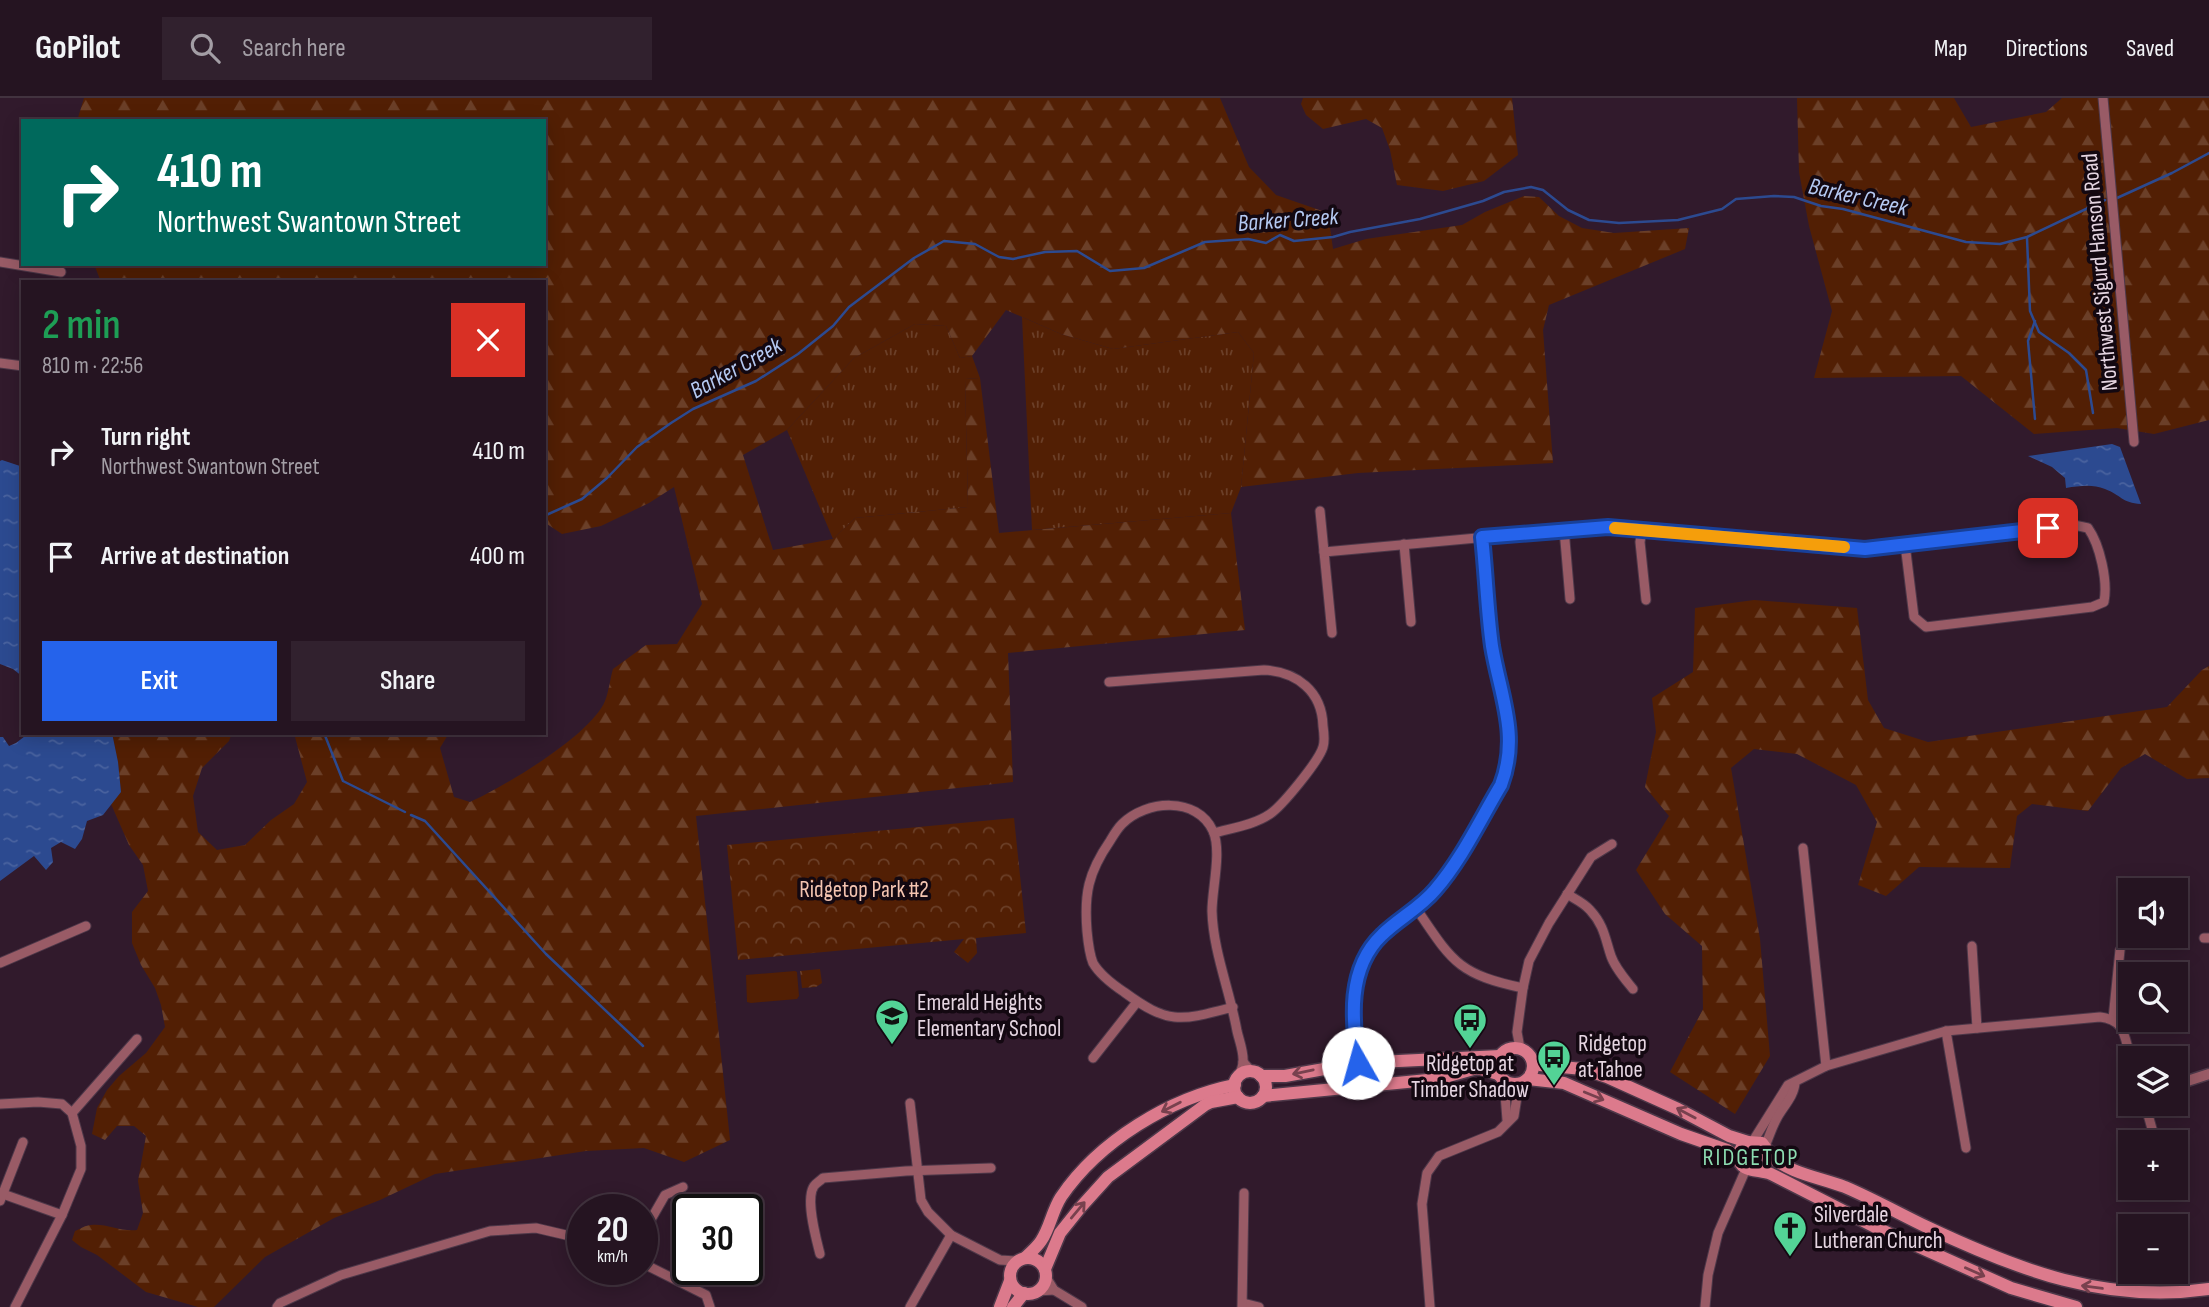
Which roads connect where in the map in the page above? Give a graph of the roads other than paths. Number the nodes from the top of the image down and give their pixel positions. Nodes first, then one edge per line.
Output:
1 (2103, 98) edge
2 (0, 262) edge
3 (21, 265) edge
4 (24, 266) edge
5 (61, 272) dead end
6 (0, 363) edge
7 (21, 366) edge
8 (2134, 442) dead end
9 (1320, 511) dead end
10 (1564, 529) junction
11 (1642, 530) junction
12 (1482, 537) junction
13 (1404, 544) junction
14 (1905, 544) junction
15 (1324, 552) junction
16 (1570, 599) dead end
17 (1646, 600) dead end
18 (1412, 622) dead end
19 (1332, 633) dead end
20 (1109, 682) dead end
21 (1214, 833) junction
22 (1612, 845) dead end
23 (1803, 848) dead end
24 (1567, 894) junction
25 (1416, 908) junction
26 (86, 926) dead end
27 (1972, 946) dead end
28 (2120, 950) dead end
29 (0, 963) edge
30 (1523, 988) junction
31 (1633, 989) dead end
32 (1137, 1002) junction
33 (1233, 1007) junction
34 (2113, 1019) junction
35 (1977, 1028) junction
36 (1946, 1031) junction
37 (137, 1039) dead end
38 (2127, 1046) edge
39 (1511, 1048) junction
40 (1093, 1058) dead end
41 (1532, 1060) junction
42 (1358, 1063) junction
43 (1826, 1066) junction
44 (1252, 1070) junction
45 (2209, 1074) edge
46 (1501, 1078) junction
47 (1524, 1081) junction
48 (2188, 1081) edge
49 (1237, 1086) junction
50 (1264, 1096) junction
51 (910, 1102) dead end
52 (0, 1104) edge
53 (72, 1113) junction
54 (1507, 1120) junction
55 (23, 1142) dead end
56 (1758, 1146) junction
57 (1966, 1147) dead end
58 (1748, 1166) junction
59 (992, 1168) dead end
60 (917, 1171) junction
61 (683, 1188) dead end
62 (1244, 1193) dead end
63 (1, 1196) edge
64 (658, 1207) edge
65 (62, 1215) junction
66 (951, 1234) junction
67 (567, 1235) edge
68 (820, 1254) dead end
69 (1021, 1259) junction
70 (1000, 1260) junction
71 (658, 1271) edge
72 (1045, 1273) junction
73 (1010, 1278) junction
74 (2209, 1289) edge
75 (1054, 1290) junction
76 (1037, 1291) junction
77 (1024, 1293) junction
78 (1242, 1305) edge
79 (15, 1307) edge
80 (276, 1307) edge
81 (710, 1307) edge
82 (910, 1307) edge
83 (1000, 1307) edge
84 (1013, 1307) edge
85 (1082, 1307) edge
86 (1259, 1307) edge
87 (1430, 1307) edge
88 (1704, 1307) edge
89 (2076, 1307) edge

1 - 8 street, Northwest Sigurd Hanson Road
2 - 3 street
4 - 5 street
6 - 7 street
9 - 15 street
10 - 11 street
10 - 12 street
10 - 16 street
11 - 14 street
11 - 17 street
12 - 13 street
12 - 25 street
13 - 15 street
13 - 18 street
14 - 14 street
15 - 19 street
20 - 21 street
21 - 32 street
21 - 33 street
22 - 24 street
23 - 43 street
24 - 30 street
24 - 31 street
25 - 30 street
25 - 42 street
26 - 29 street
27 - 35 street
28 - 34 street
30 - 39 street
32 - 33 street
32 - 40 street
33 - 44 street
34 - 35 street
34 - 38 street
35 - 36 street
36 - 43 street
36 - 57 street
37 - 53 street
39 - 41 main road
39 - 42 main road
39 - 46 main road
41 - 47 main road
56 -> 41 main road
42 -> 44 main road
43 - 56 street
44 - 49 main road
44 - 50 main road
45 - 48 street
46 - 47 main road
46 - 50 main road
46 - 54 street
47 - 54 street
47 -> 58 main road
49 - 50 main road
49 -> 69 main road
72 -> 49 main road
51 - 60 street
52 - 53 street
53 - 65 street
54 - 87 street
55 - 63 street
56 - 58 main road
56 - 58 main road
74 -> 56 main road
58 - 88 street
58 -> 89 main road
59 - 60 street
60 - 66 street
60 - 68 street
61 - 64 street
62 - 78 street
63 - 65 street
65 - 79 street
66 - 70 street
66 - 82 street
67 - 80 street
69 - 70 street
69 - 72 main road
69 - 73 main road
70 - 73 street
71 - 81 street
72 - 75 street
72 - 76 main road
73 - 77 main road
73 - 83 main road
75 - 76 street
75 - 85 street
76 - 77 main road
77 - 84 main road
78 - 86 street

